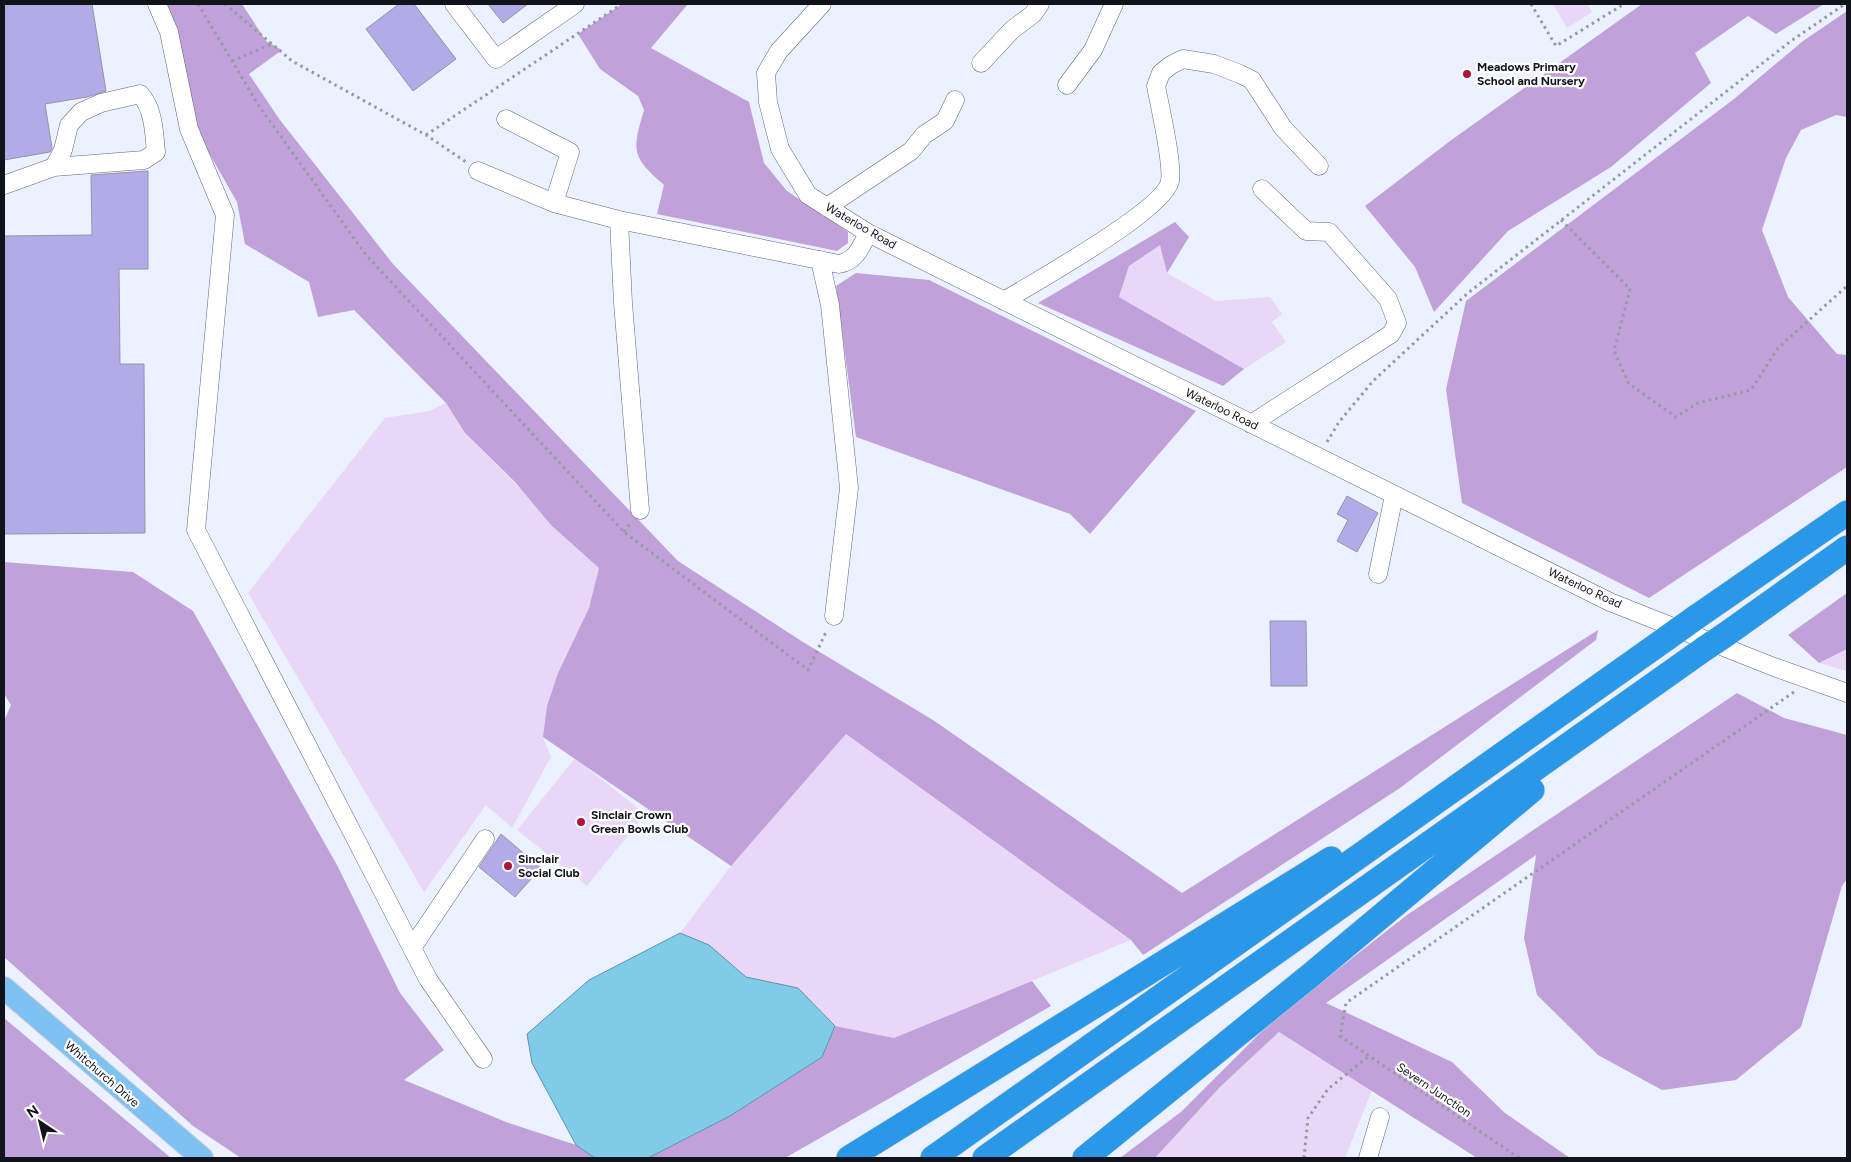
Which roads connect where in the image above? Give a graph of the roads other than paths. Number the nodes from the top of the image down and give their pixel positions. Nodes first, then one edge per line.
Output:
1 (157, 4) edge
2 (454, 4) edge
3 (575, 4) edge
4 (822, 4) edge
5 (1040, 4) edge
6 (1114, 4) edge
7 (981, 63) dead end
8 (1067, 84) dead end
9 (955, 100) dead end
10 (506, 119) dead end
11 (1319, 166) dead end
12 (54, 167) junction
13 (478, 171) road end
14 (4, 185) edge
15 (1262, 189) dead end
16 (554, 203) junction
17 (827, 207) junction
18 (619, 220) junction
19 (868, 233) junction
20 (820, 260) junction
21 (1004, 301) junction
22 (1251, 424) junction
23 (1394, 495) junction
24 (640, 510) dead end
25 (1847, 513) edge
26 (1847, 548) edge
27 (1378, 574) dead end
28 (834, 616) road end
29 (1697, 655) junction
30 (1847, 693) edge
31 (1529, 736) junction
32 (485, 839) dead end
33 (412, 948) junction
34 (4, 988) edge
35 (483, 1060) dead end
36 (1380, 1117) dead end
37 (202, 1158) edge
38 (849, 1158) edge
39 (933, 1158) edge
40 (985, 1158) edge
41 (1085, 1158) edge
42 (1368, 1158) edge

1 - 33 street
2 - 3 street
4 - 17 street, Waterloo Road
5 - 7 street
6 - 8 street
9 - 17 street
10 - 16 street
11 - 21 street
12 - 12 street
12 - 14 street
13 - 16 street
15 - 22 street
16 - 18 street
17 - 19 street, Waterloo Road
18 - 20 street
18 - 24 street
19 - 20 street
19 - 21 street, Waterloo Road
20 - 28 street
21 - 22 street, Waterloo Road
22 - 23 street, Waterloo Road
23 - 27 street
23 - 30 street, Waterloo Road
25 - 31 highway, bridge
26 - 29 highway, bridge
29 - 40 highway
29 - 41 highway
31 - 38 highway
31 - 39 highway
32 - 33 street
33 - 35 street
34 - 37 main road, Whitchurch Drive
36 - 42 street

